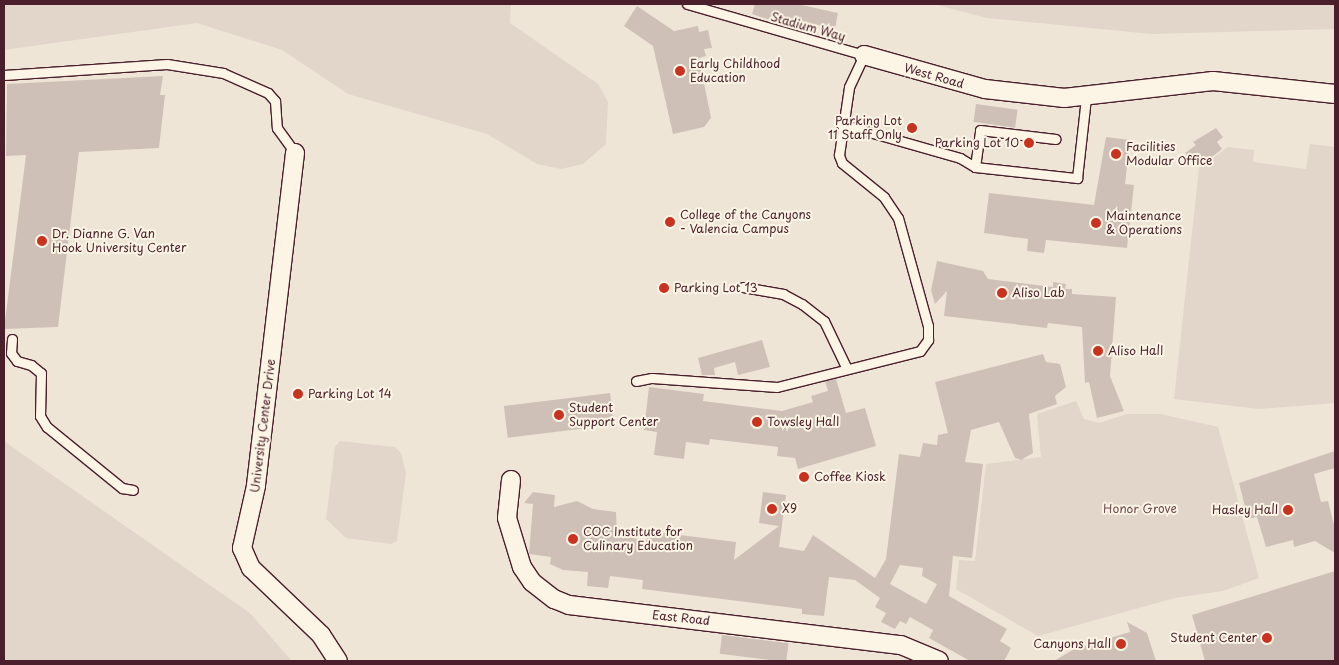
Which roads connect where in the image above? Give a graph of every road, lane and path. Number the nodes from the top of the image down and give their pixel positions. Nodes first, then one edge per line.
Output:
1 (687, 4) edge
2 (864, 55) junction
3 (4, 75) edge
4 (1335, 94) edge
5 (1086, 98) junction
6 (841, 124) junction
7 (1055, 139) dead end
8 (295, 153) joint
9 (975, 167) junction
10 (743, 287) dead end
11 (12, 339) dead end
12 (847, 369) junction
13 (636, 381) dead end
14 (511, 480) dead end
15 (133, 490) dead end
16 (338, 661) edge
17 (939, 661) edge

1 - 2 lane, Stadium Way
2 - 5 street, West Road
2 - 6 lane
3 - 8 lane
4 - 5 street, West Road
5 - 9 lane
6 - 9 lane
6 - 12 lane
7 - 9 lane
8 - 16 street, University Center Drive
10 - 12 lane
11 - 15 lane
12 - 13 lane
14 - 17 street, East Road

